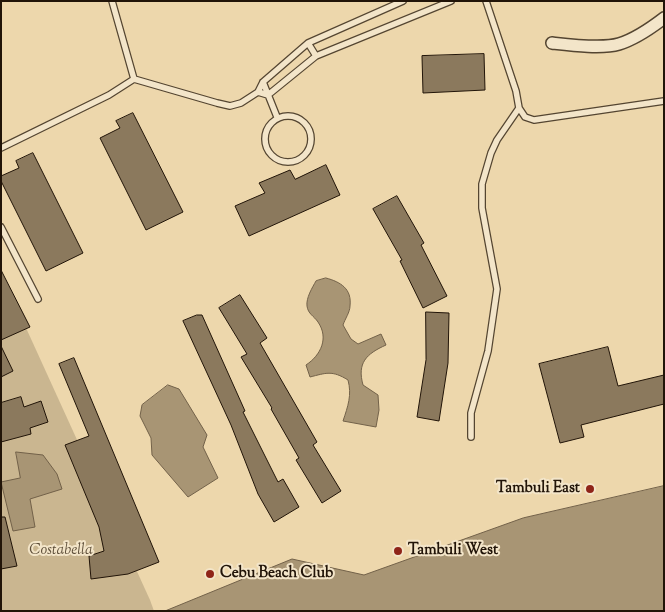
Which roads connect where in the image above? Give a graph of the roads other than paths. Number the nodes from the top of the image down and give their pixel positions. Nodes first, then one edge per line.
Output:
1 (112, 1) edge
2 (403, 1) edge
3 (451, 1) edge
4 (486, 1) edge
5 (664, 18) edge
6 (308, 43) junction
7 (552, 43) dead end
8 (316, 56) junction
9 (290, 58) junction
10 (298, 70) junction
11 (134, 79) junction
12 (263, 82) junction
13 (258, 92) junction
14 (268, 95) junction
15 (664, 101) edge
16 (519, 108) junction
17 (277, 117) junction
18 (1, 148) edge
19 (1, 227) edge
20 (38, 299) dead end
21 (471, 437) dead end

1 - 11 lane
2 - 6 lane
3 - 8 lane
4 - 16 lane
5 - 7 street
6 - 8 lane
6 - 9 lane
8 - 10 lane
9 - 10 lane
9 - 12 lane
10 - 14 lane
11 - 13 lane
11 - 18 lane
12 - 13 lane
12 - 14 lane
13 - 14 lane
14 - 17 lane
15 - 16 lane
16 - 21 lane
17 - 17 lane
19 - 20 lane

